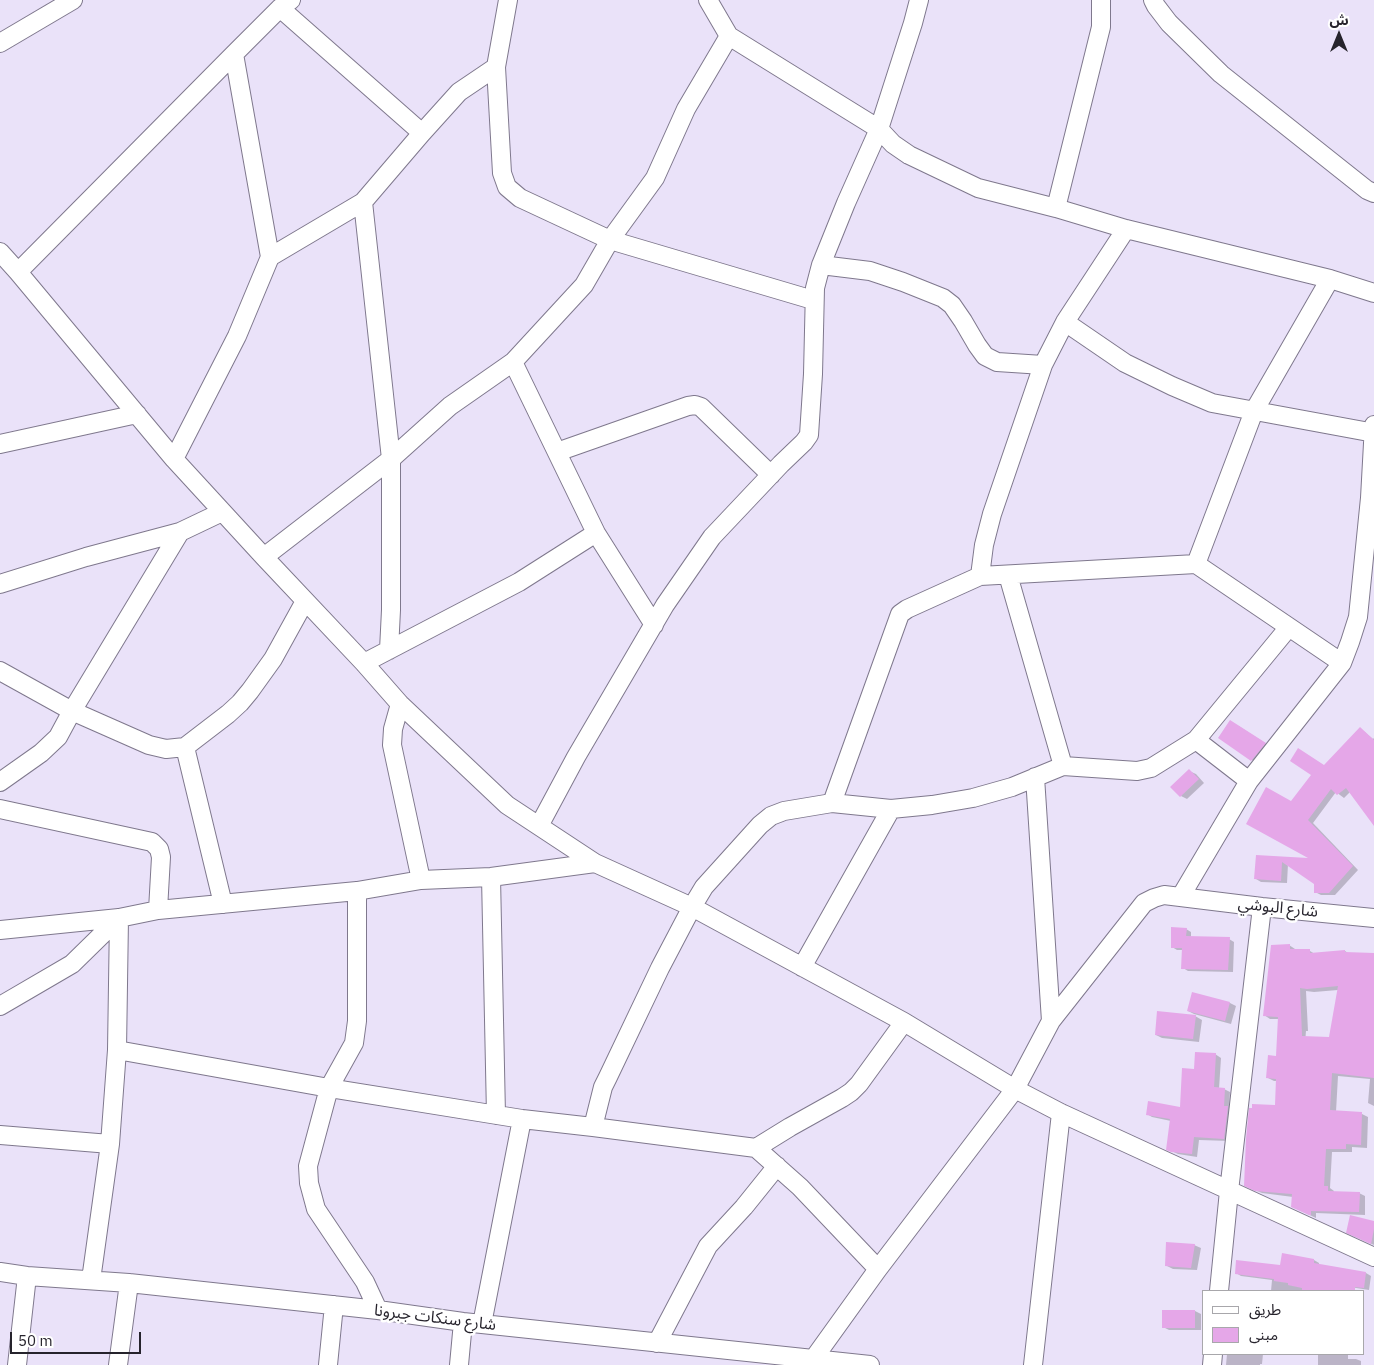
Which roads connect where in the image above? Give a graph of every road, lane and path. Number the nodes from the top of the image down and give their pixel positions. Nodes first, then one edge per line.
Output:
1 (73, 0) edge
2 (508, 0) edge
3 (708, 0) edge
4 (919, 0) edge
5 (1101, 0) edge
6 (1154, 0) edge
7 (286, 4) edge
8 (729, 36) junction
9 (1, 39) edge
10 (234, 54) junction
11 (496, 67) junction
12 (879, 129) junction
13 (422, 133) junction
14 (1374, 193) edge
15 (363, 202) junction
16 (1056, 208) junction
17 (1126, 229) junction
18 (610, 240) junction
19 (270, 257) junction
20 (6, 262) edge
21 (820, 265) junction
22 (1330, 279) junction
23 (1374, 293) edge
24 (813, 300) junction
25 (1065, 322) junction
26 (513, 362) junction
27 (1043, 365) junction
28 (1254, 411) junction
29 (136, 414) junction
30 (1374, 430) edge
31 (0, 444) edge
32 (556, 452) junction
33 (174, 458) junction
34 (392, 459) junction
35 (771, 474) junction
36 (222, 512) junction
37 (180, 532) junction
38 (596, 533) junction
39 (264, 557) junction
40 (1196, 564) junction
41 (1008, 575) junction
42 (980, 576) junction
43 (0, 584) edge
44 (305, 601) junction
45 (654, 625) junction
46 (1289, 627) junction
47 (389, 650) junction
48 (364, 663) junction
49 (1342, 663) junction
50 (0, 671) edge
51 (400, 704) junction
52 (72, 710) junction
53 (1196, 740) junction
54 (185, 747) junction
55 (1063, 766) junction
56 (1036, 777) junction
57 (1249, 781) junction
58 (0, 782) edge
59 (832, 803) junction
60 (0, 809) edge
61 (891, 809) junction
62 (539, 826) junction
63 (595, 863) junction
64 (491, 877) junction
65 (421, 880) junction
66 (357, 891) junction
67 (1181, 896) junction
68 (223, 904) junction
69 (1262, 907) junction
70 (692, 908) junction
71 (158, 910) junction
72 (119, 918) junction
73 (1374, 918) edge
74 (0, 930) edge
75 (802, 967) junction
76 (0, 1006) edge
77 (1051, 1021) junction
78 (904, 1022) junction
79 (117, 1050) junction
80 (329, 1088) junction
81 (1015, 1089) junction
82 (1061, 1114) junction
83 (496, 1115) junction
84 (522, 1119) junction
85 (593, 1126) junction
86 (0, 1135) edge
87 (110, 1144) junction
88 (756, 1148) junction
89 (777, 1166) junction
90 (1229, 1191) junction
91 (1374, 1257) edge
92 (878, 1269) junction
93 (0, 1272) edge
94 (27, 1276) junction
95 (91, 1280) junction
96 (129, 1283) junction
97 (1219, 1290) edge
98 (334, 1306) junction
99 (378, 1310) junction
100 (463, 1322) junction
101 (482, 1324) junction
102 (657, 1343) junction
103 (811, 1362) edge
104 (17, 1365) edge
105 (118, 1365) edge
106 (328, 1365) edge
107 (460, 1365) edge
108 (870, 1365) edge
109 (1033, 1365) edge

1 - 9 street
2 - 11 street
3 - 8 street
4 - 12 street
5 - 16 street
6 - 14 street
7 - 10 street
7 - 13 street
8 - 12 street
8 - 18 street
10 - 19 street
10 - 20 street
11 - 13 street
11 - 18 street
12 - 16 street
12 - 21 street
13 - 15 street
15 - 19 street
15 - 34 street
16 - 17 street
17 - 22 street
17 - 25 street
18 - 24 street
18 - 26 street
19 - 33 street
20 - 29 street
21 - 24 street
21 - 27 street
22 - 23 street
22 - 28 street
24 - 35 street
25 - 27 street
25 - 28 street
26 - 32 street
26 - 34 street
27 - 42 street
28 - 30 street
28 - 40 street
29 - 31 street
29 - 33 street
30 - 49 street
32 - 35 street
32 - 38 street
33 - 36 street
34 - 39 street
34 - 47 street
35 - 45 street
36 - 37 street
36 - 39 street
37 - 43 street
37 - 52 street
38 - 45 street
38 - 47 street
39 - 44 street
40 - 41 street
40 - 46 street
41 - 42 street
41 - 55 street
42 - 59 street
44 - 48 street
44 - 54 street
45 - 62 street
46 - 49 street
46 - 53 street
47 - 48 street
48 - 51 street
49 - 57 street
50 - 52 street
51 - 62 street
51 - 65 street
52 - 54 street
52 - 58 street
53 - 55 street
53 - 57 street
54 - 68 street
55 - 56 street
56 - 61 street
56 - 77 street
57 - 67 street
59 - 61 street
59 - 70 street
60 - 71 street
61 - 75 street
62 - 63 street
63 - 64 street
63 - 70 street
64 - 65 street
64 - 83 street
65 - 66 street
66 - 68 street
66 - 80 street
67 - 69 street, شارع البوشي
67 - 77 street, شارع البوشي
68 - 71 street
69 - 73 street, شارع البوشي
69 - 90 street
70 - 75 street
70 - 85 street
71 - 72 street
72 - 74 street
72 - 76 street
72 - 79 street
75 - 78 street
77 - 81 street, شارع البوشي
78 - 81 street
78 - 88 street
79 - 80 street
79 - 87 street
80 - 83 street
80 - 99 street
81 - 82 street
81 - 92 street, شارع البوشي
82 - 90 street
82 - 109 street
83 - 84 street
84 - 85 street
84 - 101 street
85 - 88 street
86 - 87 street
87 - 95 street
88 - 89 street
89 - 92 street
89 - 102 street
90 - 91 street
90 - 97 street
92 - 103 street, شارع البوشي
93 - 94 street, شارع سنكات جبرونا
94 - 95 street, شارع سنكات جبرونا
94 - 104 street
95 - 96 street, شارع سنكات جبرونا
96 - 98 street, شارع سنكات جبرونا
96 - 105 street
98 - 99 street, شارع سنكات جبرونا
98 - 106 street
99 - 100 street, شارع سنكات جبرونا
100 - 101 street, شارع سنكات جبرونا
100 - 107 street
101 - 102 street, شارع سنكات جبرونا
102 - 103 street, شارع سنكات جبرونا
103 - 108 street, شارع سنكات جبرونا

